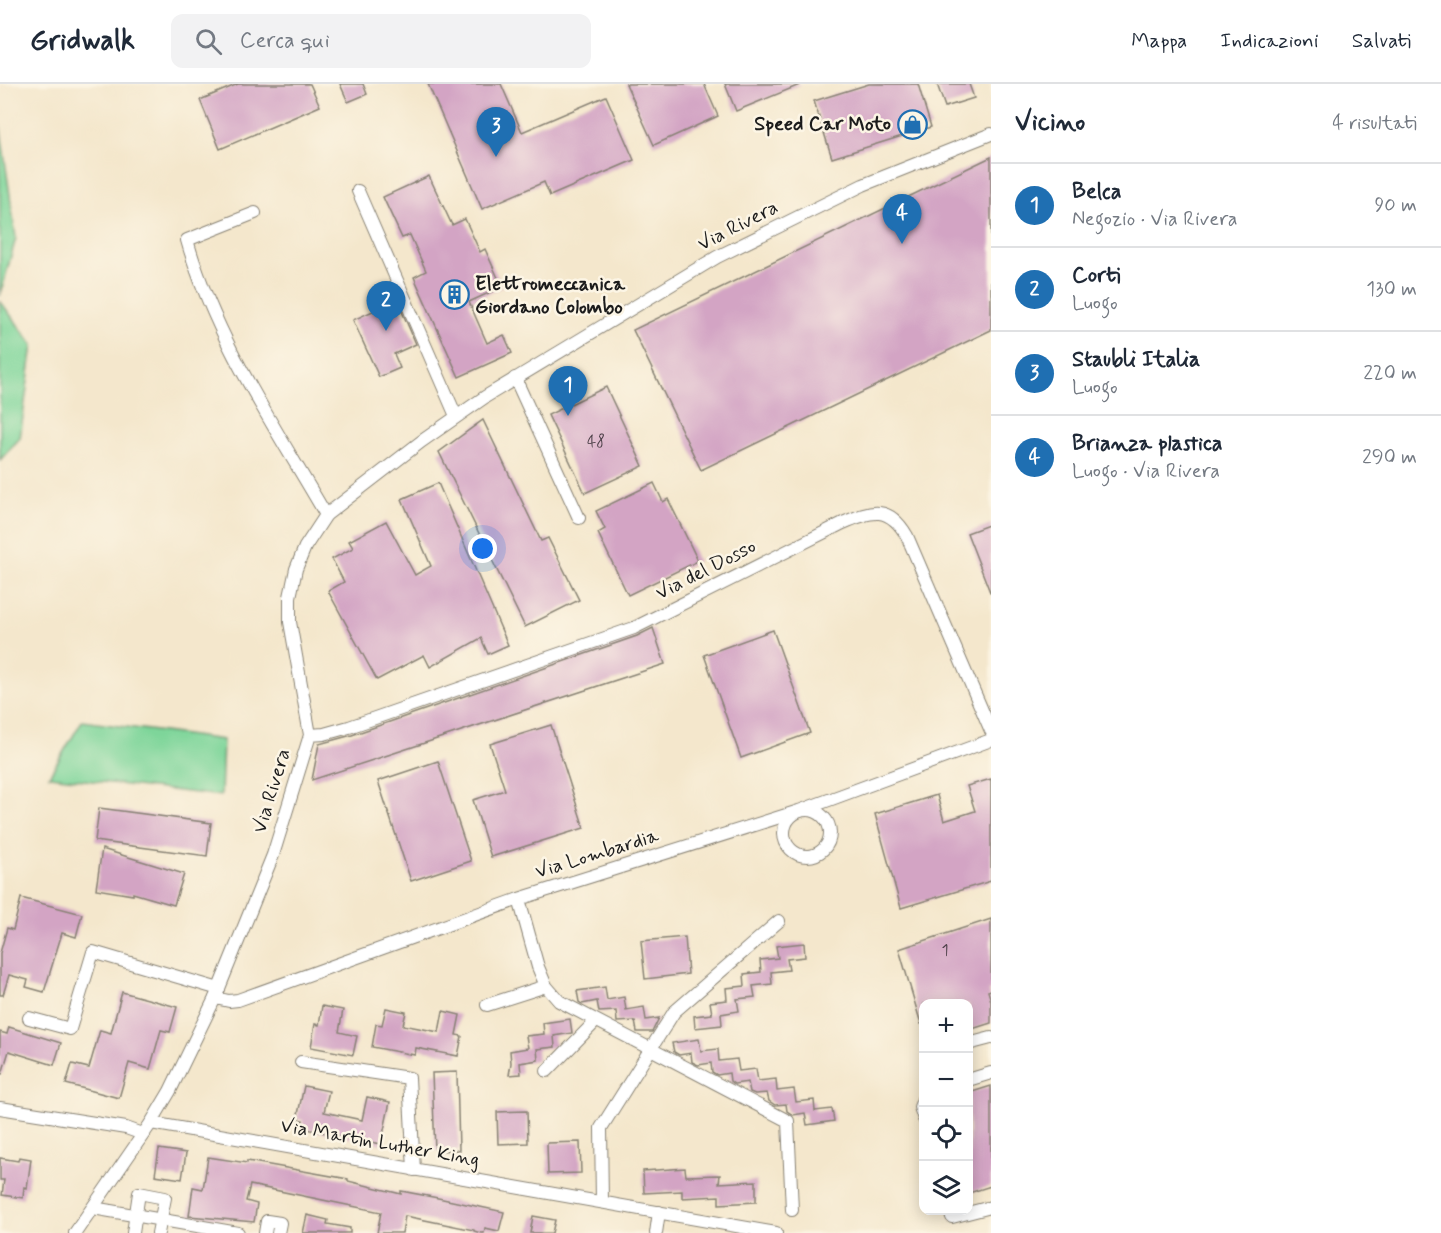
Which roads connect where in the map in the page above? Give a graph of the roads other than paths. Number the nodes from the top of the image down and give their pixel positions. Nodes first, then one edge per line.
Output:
1 (991, 134) edge
2 (358, 192) dead end
3 (255, 213) dead end
4 (515, 378) junction
5 (456, 416) junction
6 (326, 515) junction
7 (579, 518) dead end
8 (991, 731) edge
9 (310, 735) junction
10 (991, 740) edge
11 (519, 899) junction
12 (779, 921) dead end
13 (546, 986) junction
14 (217, 993) junction
15 (487, 1005) dead end
16 (28, 1018) dead end
17 (595, 1022) junction
18 (991, 1038) edge
19 (973, 1043) edge
20 (650, 1050) junction
21 (302, 1062) dead end
22 (547, 1071) dead end
23 (991, 1073) edge
24 (973, 1079) edge
25 (0, 1108) edge
26 (151, 1123) junction
27 (143, 1134) junction
28 (414, 1170) junction
29 (602, 1202) junction
30 (991, 1207) edge
31 (93, 1208) junction
32 (792, 1210) dead end
33 (659, 1212) junction
34 (973, 1212) edge
35 (135, 1215) junction
36 (161, 1220) junction
37 (75, 1233) edge
38 (133, 1233) edge
39 (158, 1233) edge
40 (238, 1233) edge
41 (265, 1233) edge
42 (278, 1233) edge
43 (656, 1233) edge
44 (776, 1233) edge

1 - 4 street, Via Rivera
2 - 5 street
3 - 6 street
4 - 5 street, Via Rivera
4 - 7 street
5 - 6 street, Via Rivera
6 - 9 street, Via Rivera
8 - 9 street, Via del Dosso
9 - 14 street, Via Rivera
10 - 11 street, Via Lombardia
11 - 13 street
11 - 14 street, Via Lombardia
12 - 20 street
13 - 15 street
13 - 17 street
14 - 16 street, Via Lombardia
14 - 26 street, Via Rivera
17 - 20 street
17 - 22 street
18 - 19 street
20 - 29 street
20 - 32 street
21 - 28 street
23 - 24 street
25 - 27 street
26 - 27 street, Via Rivera
26 - 28 street, Via Martin Luther King
27 - 31 street, Via Rivera
28 - 29 street, Via Martin Luther King
29 - 33 street, Via Martin Luther King
30 - 34 street
31 - 35 street
31 - 37 street, Via Rivera
33 - 43 street
33 - 44 street, Via Martin Luther King
35 - 36 street
35 - 36 street
35 - 38 street
36 - 39 street
36 - 40 street
41 - 42 street

